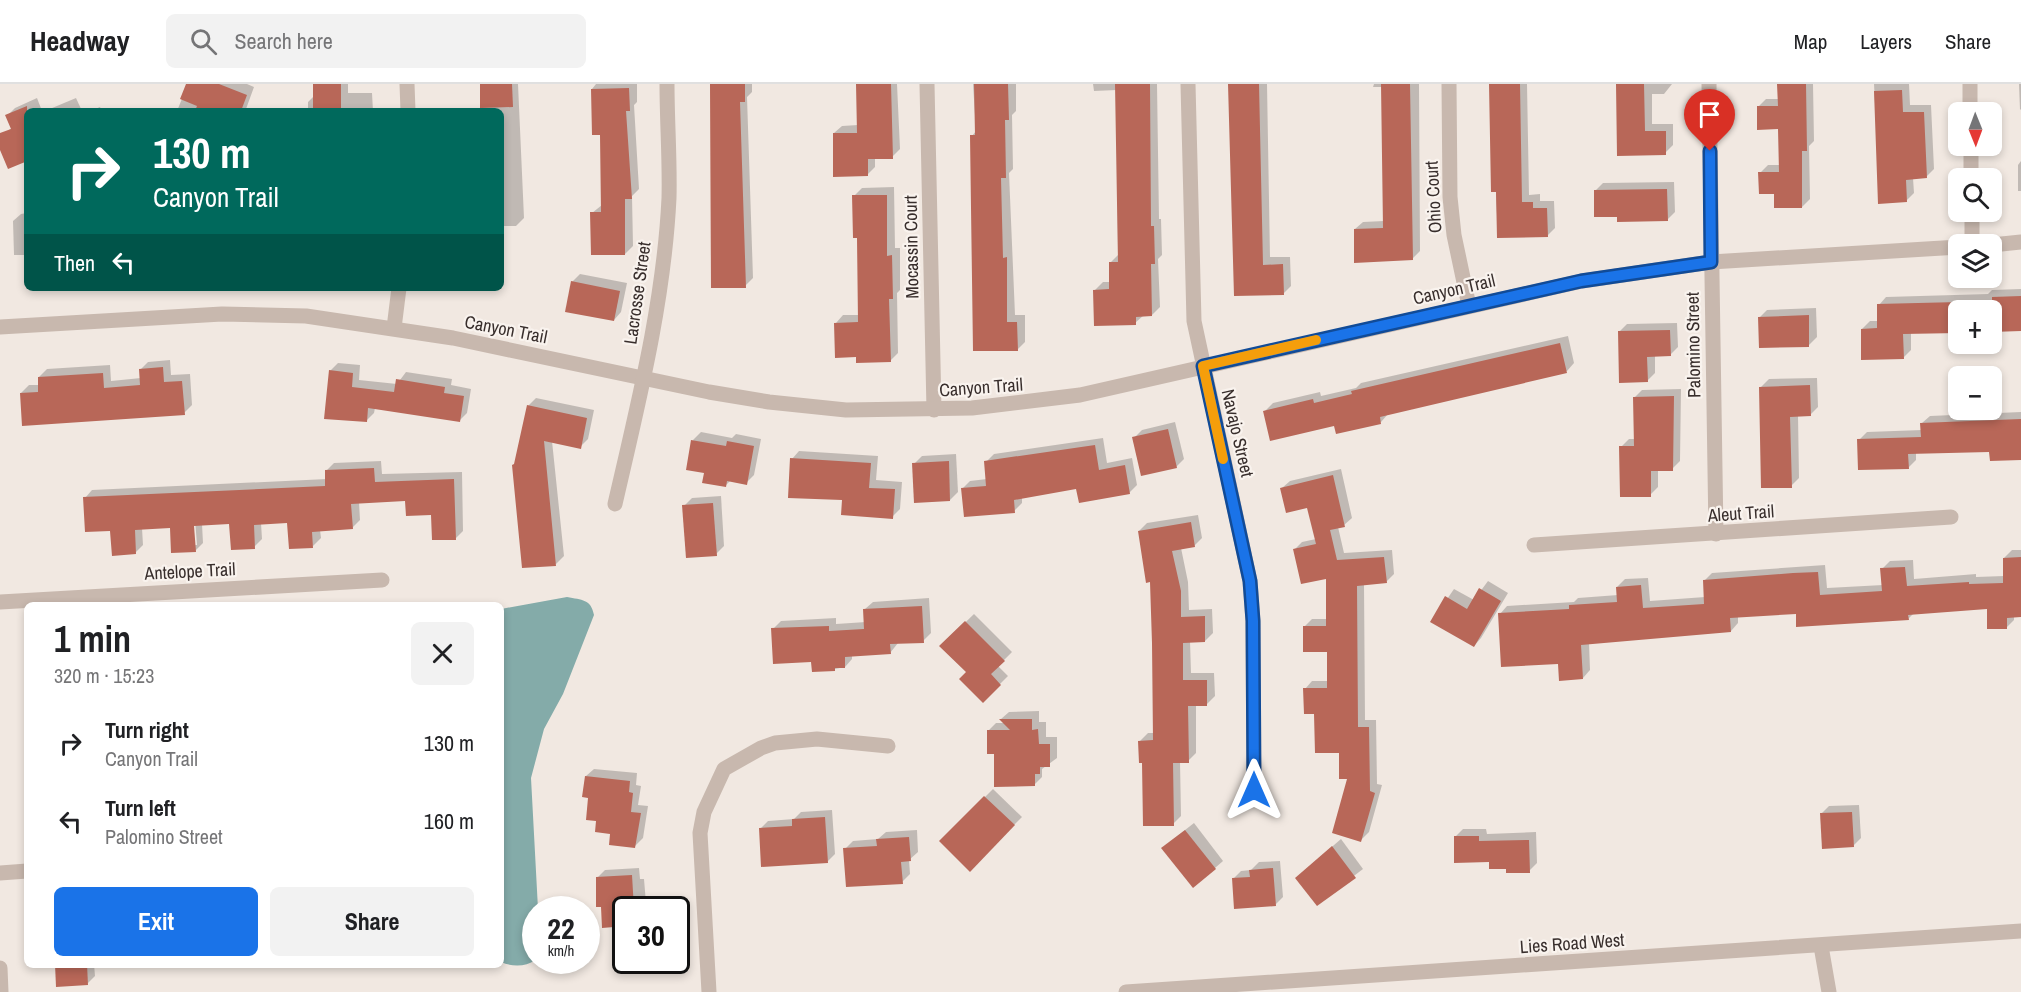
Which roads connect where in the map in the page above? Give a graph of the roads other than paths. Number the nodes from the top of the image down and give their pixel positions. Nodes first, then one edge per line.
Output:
1 (407, 84) edge
2 (667, 84) edge
3 (927, 84) edge
4 (1188, 84) edge
5 (1449, 84) edge
6 (1709, 84) edge
7 (1970, 84) edge
8 (1970, 102) edge
9 (408, 108) edge
10 (2021, 242) edge
11 (2002, 243) edge
12 (1948, 248) edge
13 (1711, 262) junction
14 (399, 291) edge
15 (1469, 306) junction
16 (0, 327) edge
17 (394, 328) junction
18 (1203, 366) junction
19 (644, 377) junction
20 (934, 410) junction
21 (615, 504) dead end
22 (1951, 517) dead end
23 (1716, 534) junction
24 (1534, 545) dead end
25 (382, 580) dead end
26 (0, 602) edge
27 (888, 746) dead end
28 (1254, 790) dead end
29 (24, 871) edge
30 (0, 873) edge
31 (2021, 931) edge
32 (1821, 946) junction
33 (0, 968) edge
34 (1, 992) edge
35 (710, 992) edge
36 (1126, 992) edge
37 (1829, 992) edge

1 - 9 street
2 - 19 street, Lacrosse Street
3 - 20 street, Mocassin Court
4 - 18 street, Navajo Street
5 - 15 street, Ohio Court
6 - 13 street, Palomino Street
7 - 8 street
10 - 11 street
12 - 13 street, Canyon Trail
13 - 15 street, Canyon Trail
13 - 23 street, Palomino Street
14 - 17 street
15 - 18 street, Canyon Trail
16 - 17 street, Canyon Trail
17 - 19 street, Canyon Trail
18 - 20 street, Canyon Trail
18 - 28 street, Navajo Street
19 - 20 street, Canyon Trail
19 - 21 street, Lacrosse Street
22 - 23 street, Aleut Trail
23 - 24 street, Aleut Trail
25 - 26 street, Antelope Trail
27 - 35 street
29 - 30 street
31 - 32 street, Lies Road West
32 - 36 street, Lies Road West
32 - 37 street
33 - 34 street

